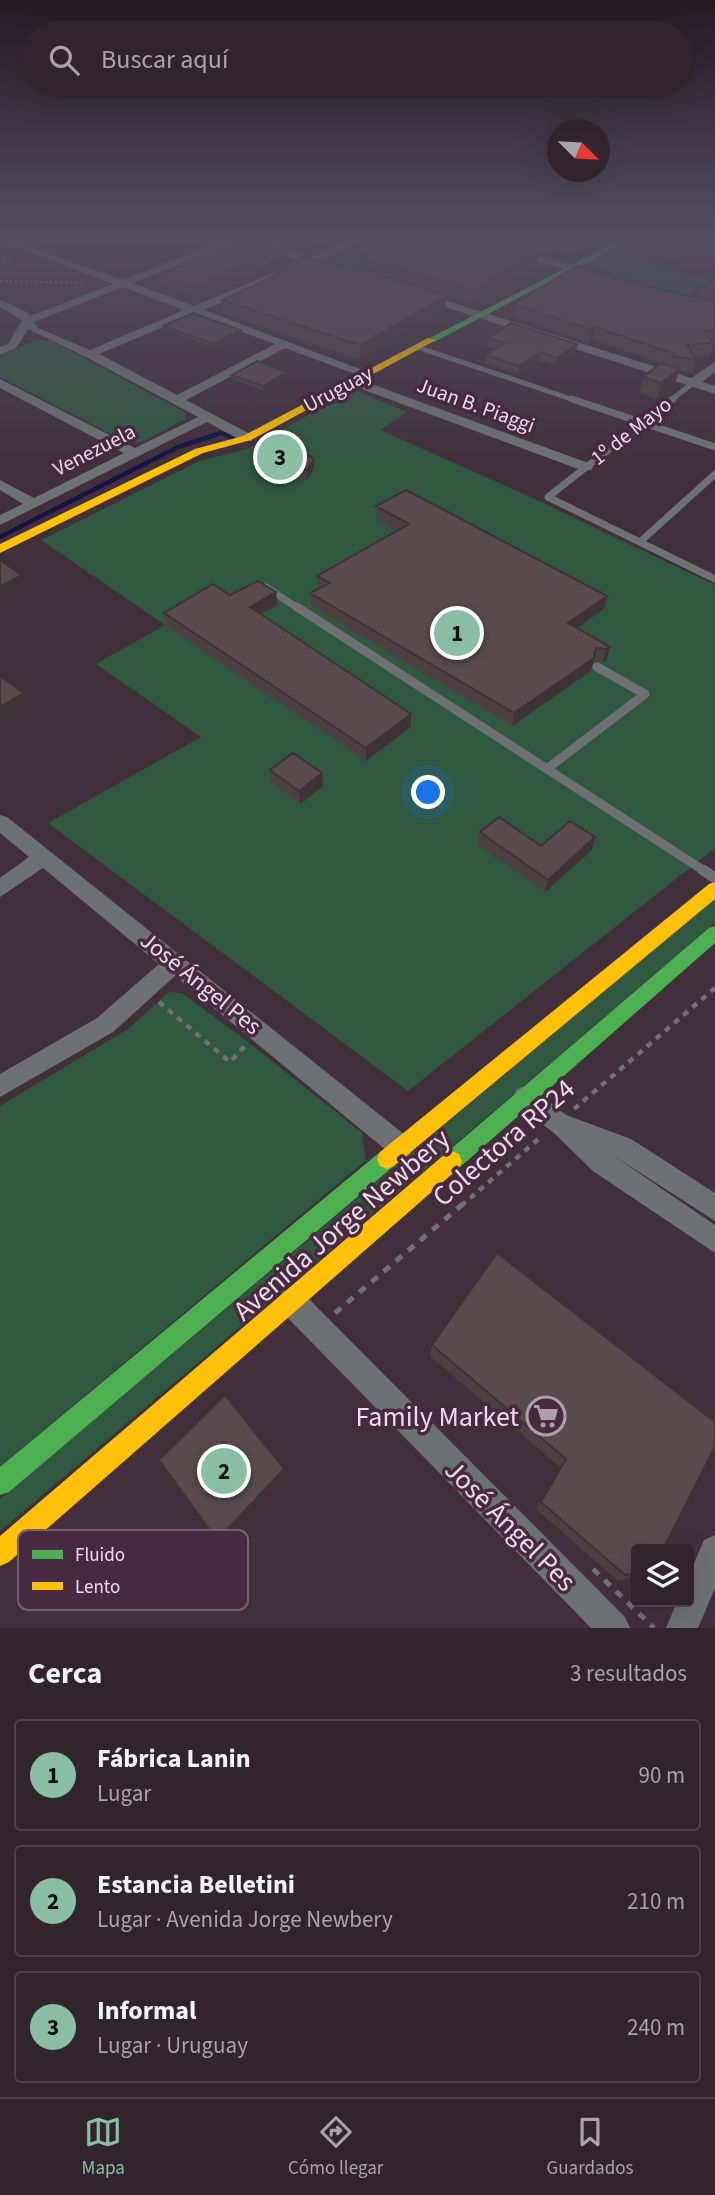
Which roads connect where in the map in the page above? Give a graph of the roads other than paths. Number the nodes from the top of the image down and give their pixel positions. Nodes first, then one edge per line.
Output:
1 (19, 312) edge
2 (50, 312) edge
3 (185, 312) edge
4 (200, 312) edge
5 (468, 312) edge
6 (483, 312) edge
7 (477, 315) junction
8 (27, 321) junction
9 (285, 344) junction
10 (416, 347) junction
11 (0, 351) edge
12 (90, 354) junction
13 (715, 366) edge
14 (359, 377) junction
15 (0, 383) edge
16 (692, 383) junction
17 (715, 390) edge
18 (176, 401) junction
19 (206, 417) junction
20 (643, 423) junction
21 (247, 438) junction
22 (715, 447) edge
23 (134, 453) junction
24 (586, 467) junction
25 (715, 474) edge
26 (0, 484) edge
27 (34, 505) junction
28 (0, 521) edge
29 (640, 542) junction
30 (0, 549) edge
31 (715, 579) edge
32 (265, 586) edge
33 (597, 667) edge
34 (548, 768) junction
35 (0, 822) edge
36 (44, 857) junction
37 (715, 878) edge
38 (0, 889) edge
39 (715, 889) edge
40 (715, 933) edge
41 (176, 962) junction
42 (0, 1086) edge
43 (524, 1097) junction
44 (558, 1123) junction
45 (401, 1147) junction
46 (715, 1208) edge
47 (715, 1240) edge
48 (292, 1302) junction
49 (0, 1483) edge
50 (27, 1530) edge
51 (18, 1538) edge
52 (715, 1551) edge
53 (0, 1553) edge
54 (614, 1628) edge
55 (682, 1628) edge

1 - 8 street
2 - 8 street
3 - 12 street
4 - 9 street, Juan B. Piaggi
5 - 7 street
6 - 7 main road, Uruguay
7 - 10 main road, Uruguay
7 - 16 street
8 - 11 street
8 - 12 street
9 - 14 street, Juan B. Piaggi
9 - 18 street
10 - 14 main road, Uruguay
10 - 20 lane
12 - 18 street
13 - 16 street, 1º de Mayo
14 - 21 main road, Uruguay
14 - 24 street, Juan B. Piaggi
15 - 23 street
16 - 17 street
16 - 20 lane, 1º de Mayo
18 - 19 street
19 - 21 street
19 - 23 street, Venezuela
20 - 22 lane
20 - 24 lane, 1º de Mayo
21 - 30 main road, Uruguay
23 - 27 street, Venezuela
24 - 29 lane, 1º de Mayo
25 - 29 lane
26 - 27 street
27 - 28 street, Venezuela
29 - 31 lane
32 - 34 lane
33 - 34 lane
34 - 37 lane
35 - 36 street, José Ángel Pes
36 - 38 street
36 - 41 street, José Ángel Pes
39 - 45 main road, Avenida Jorge Newbery
40 - 43 main road, Avenida Jorge Newbery
41 - 42 street
41 - 45 street, José Ángel Pes
43 - 44 street
43 - 48 main road, Avenida Jorge Newbery
44 - 46 street
44 - 47 street
45 - 49 main road, Avenida Jorge Newbery
48 - 50 main road, Avenida Jorge Newbery
48 - 54 street, José Ángel Pes
51 - 53 main road, Avenida Jorge Newbery
52 - 55 street

